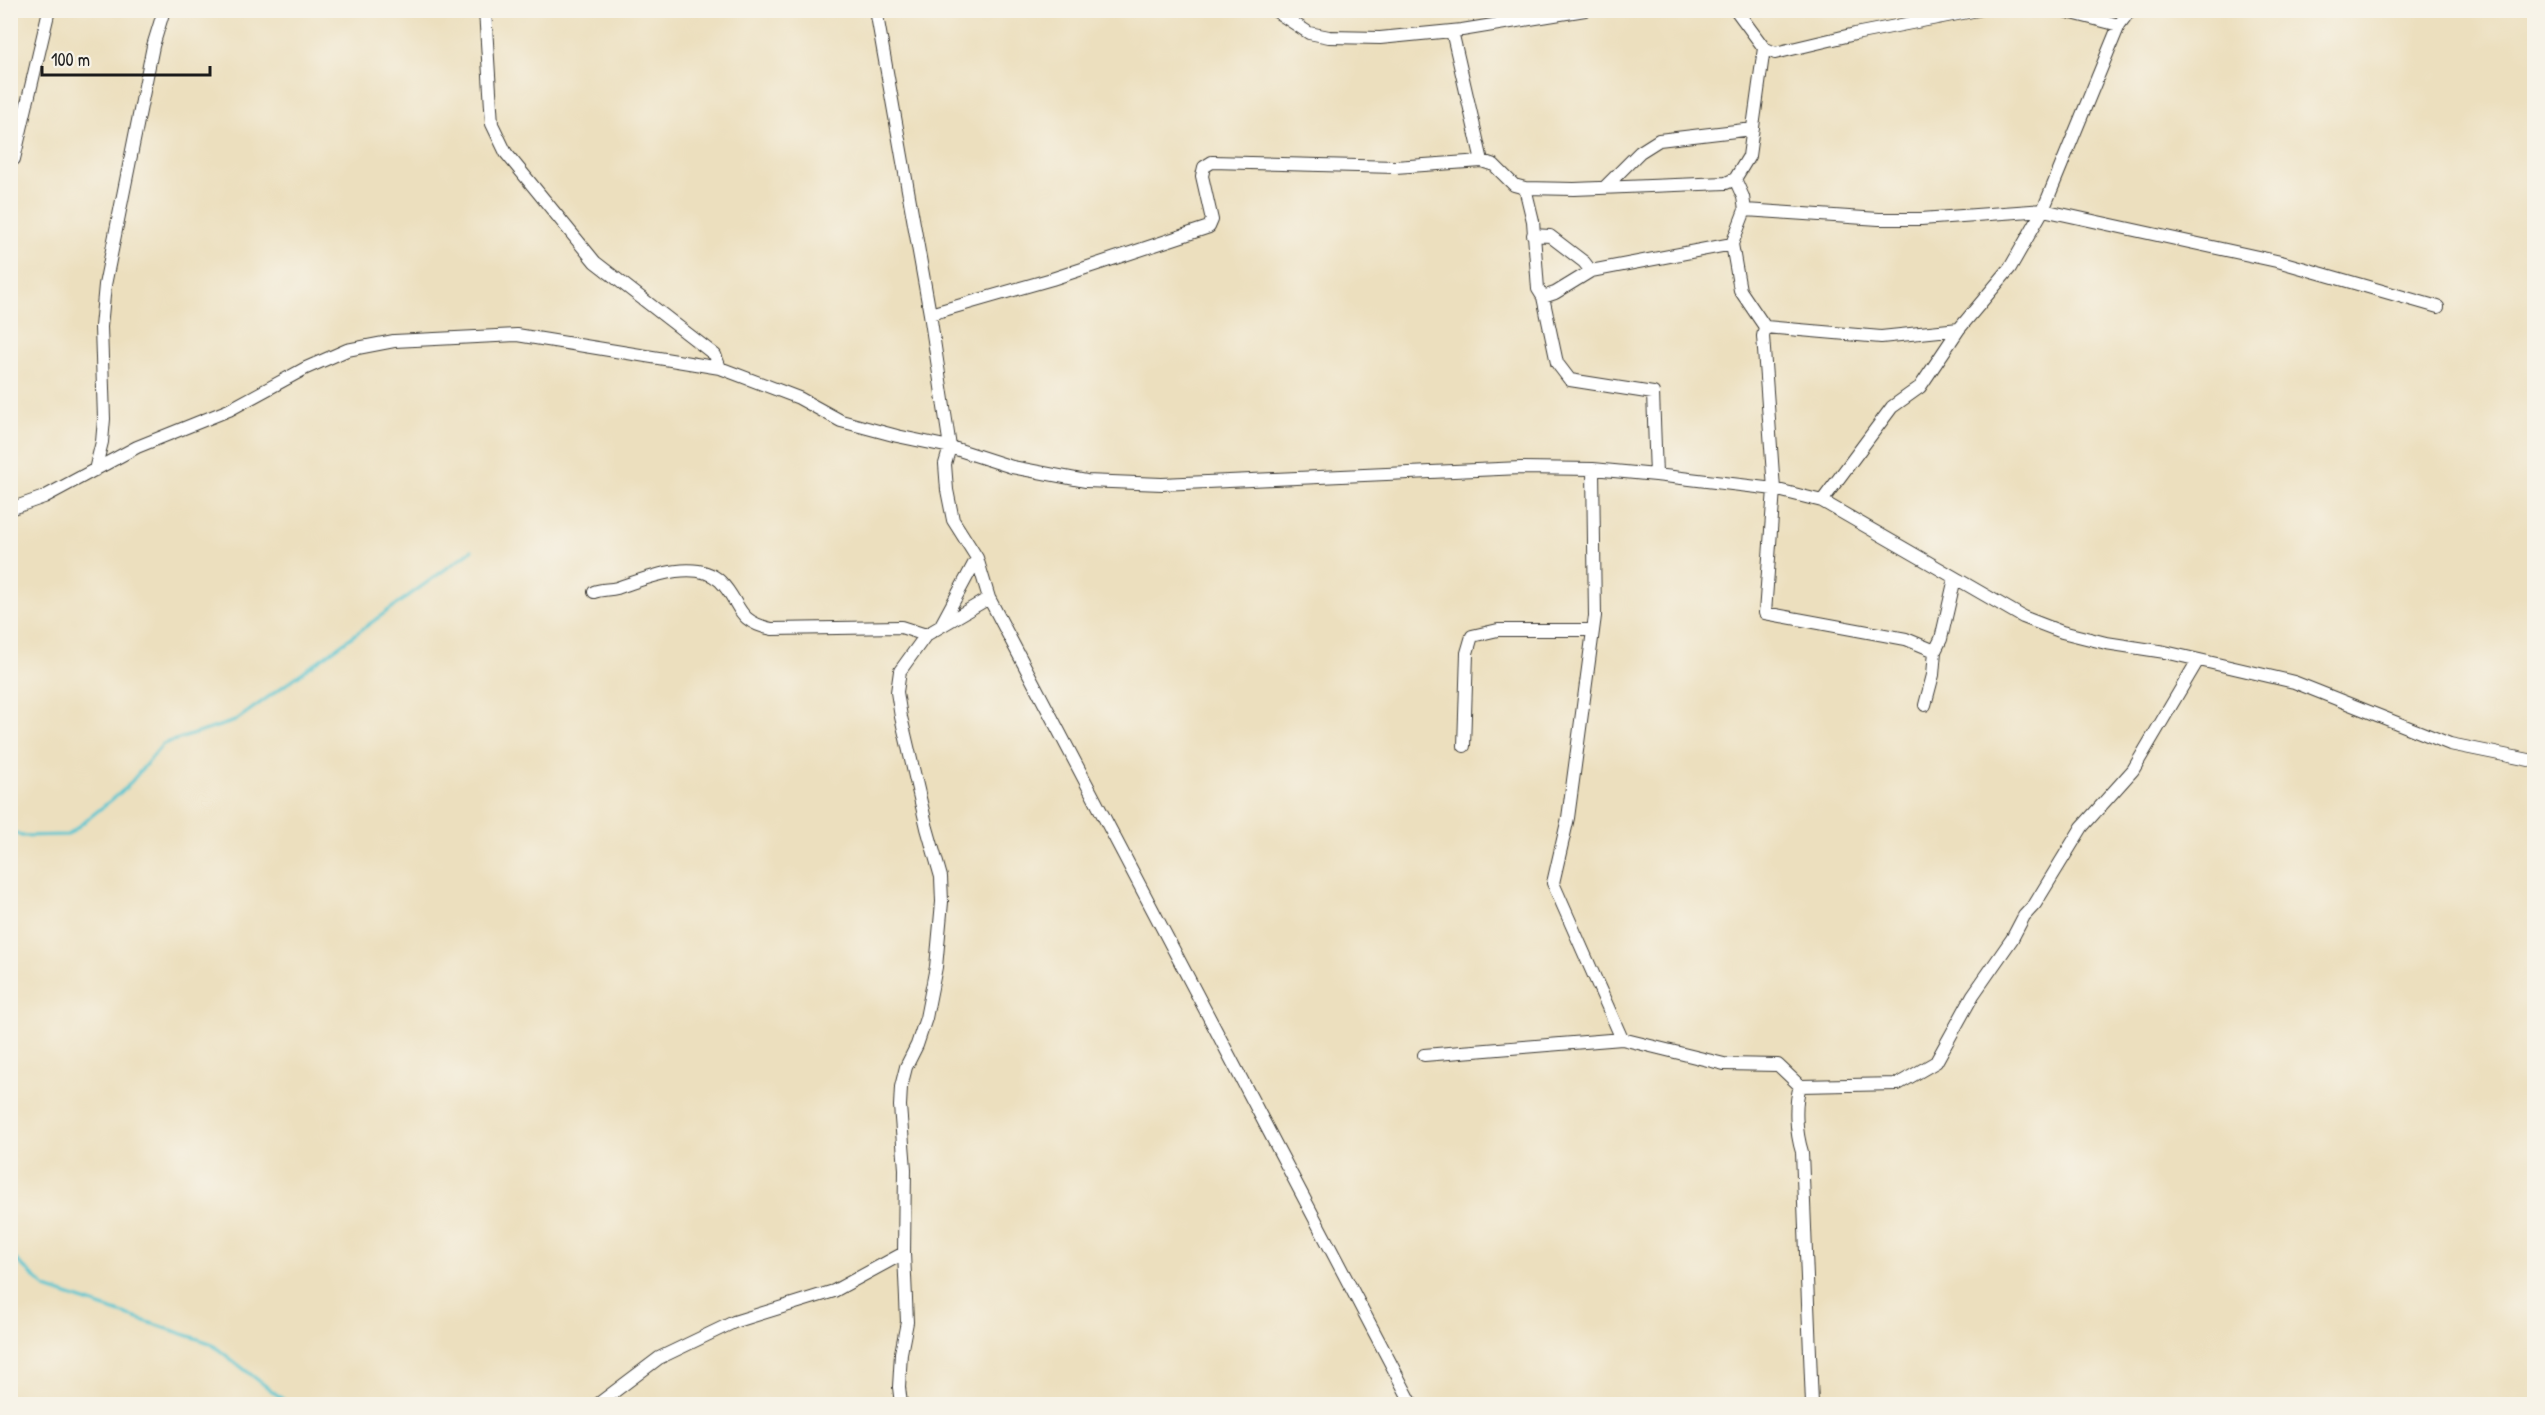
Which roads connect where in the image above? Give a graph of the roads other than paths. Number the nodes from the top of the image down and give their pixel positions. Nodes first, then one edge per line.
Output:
1 (49, 10) edge
2 (164, 10) edge
3 (486, 10) edge
4 (876, 10) edge
5 (1274, 10) edge
6 (1585, 10) edge
7 (1736, 10) edge
8 (1978, 10) edge
9 (2060, 10) edge
10 (2130, 10) edge
11 (2119, 25) junction
12 (1452, 31) junction
13 (1764, 48) junction
14 (1753, 129) junction
15 (10, 160) edge
16 (1482, 161) junction
17 (1735, 179) junction
18 (1604, 188) junction
19 (1525, 189) junction
20 (1745, 210) junction
21 (2043, 210) junction
22 (1533, 235) junction
23 (1732, 244) junction
24 (1591, 271) junction
25 (1543, 297) junction
26 (2438, 307) dead end
27 (930, 314) junction
28 (1765, 327) junction
29 (1959, 329) junction
30 (720, 368) junction
31 (950, 447) junction
32 (1593, 469) junction
33 (94, 470) junction
34 (1656, 475) junction
35 (1774, 489) junction
36 (1822, 501) junction
37 (10, 509) edge
38 (977, 558) junction
39 (1954, 578) junction
40 (594, 592) dead end
41 (989, 598) junction
42 (940, 626) junction
43 (1592, 630) junction
44 (926, 635) junction
45 (1935, 651) junction
46 (2198, 660) junction
47 (1925, 705) dead end
48 (1464, 746) dead end
49 (2535, 761) edge
50 (1622, 1039) junction
51 (1424, 1055) dead end
52 (1800, 1086) junction
53 (904, 1253) junction
54 (598, 1404) edge
55 (901, 1404) edge
56 (1412, 1404) edge
57 (1812, 1404) edge

1 - 15 street
2 - 33 street
3 - 30 street
4 - 27 street
5 - 12 street
6 - 12 street
7 - 13 street
8 - 13 street
9 - 11 street
10 - 11 street
11 - 21 street
12 - 16 street
13 - 14 street
14 - 17 street
14 - 18 street
16 - 19 street
16 - 27 street
17 - 18 street
17 - 20 street
18 - 19 street
19 - 22 street
20 - 21 street
20 - 23 street
21 - 26 street
21 - 29 street
22 - 24 street
22 - 25 street
23 - 24 street
23 - 28 street
24 - 25 street
25 - 34 street
27 - 31 street
28 - 29 street
28 - 35 street
29 - 36 street
30 - 31 street
30 - 33 street
31 - 32 street
31 - 38 street
32 - 34 street
32 - 43 street
33 - 37 street
34 - 35 street
35 - 36 street
35 - 45 street
36 - 39 street
38 - 41 street
38 - 42 street
39 - 45 street
39 - 46 street
40 - 44 street
41 - 42 street
41 - 56 street
42 - 44 street
43 - 48 street
43 - 50 street
44 - 53 street
45 - 47 street
46 - 49 street
46 - 52 street
50 - 51 street
50 - 52 street
52 - 57 street
53 - 54 street
53 - 55 street

